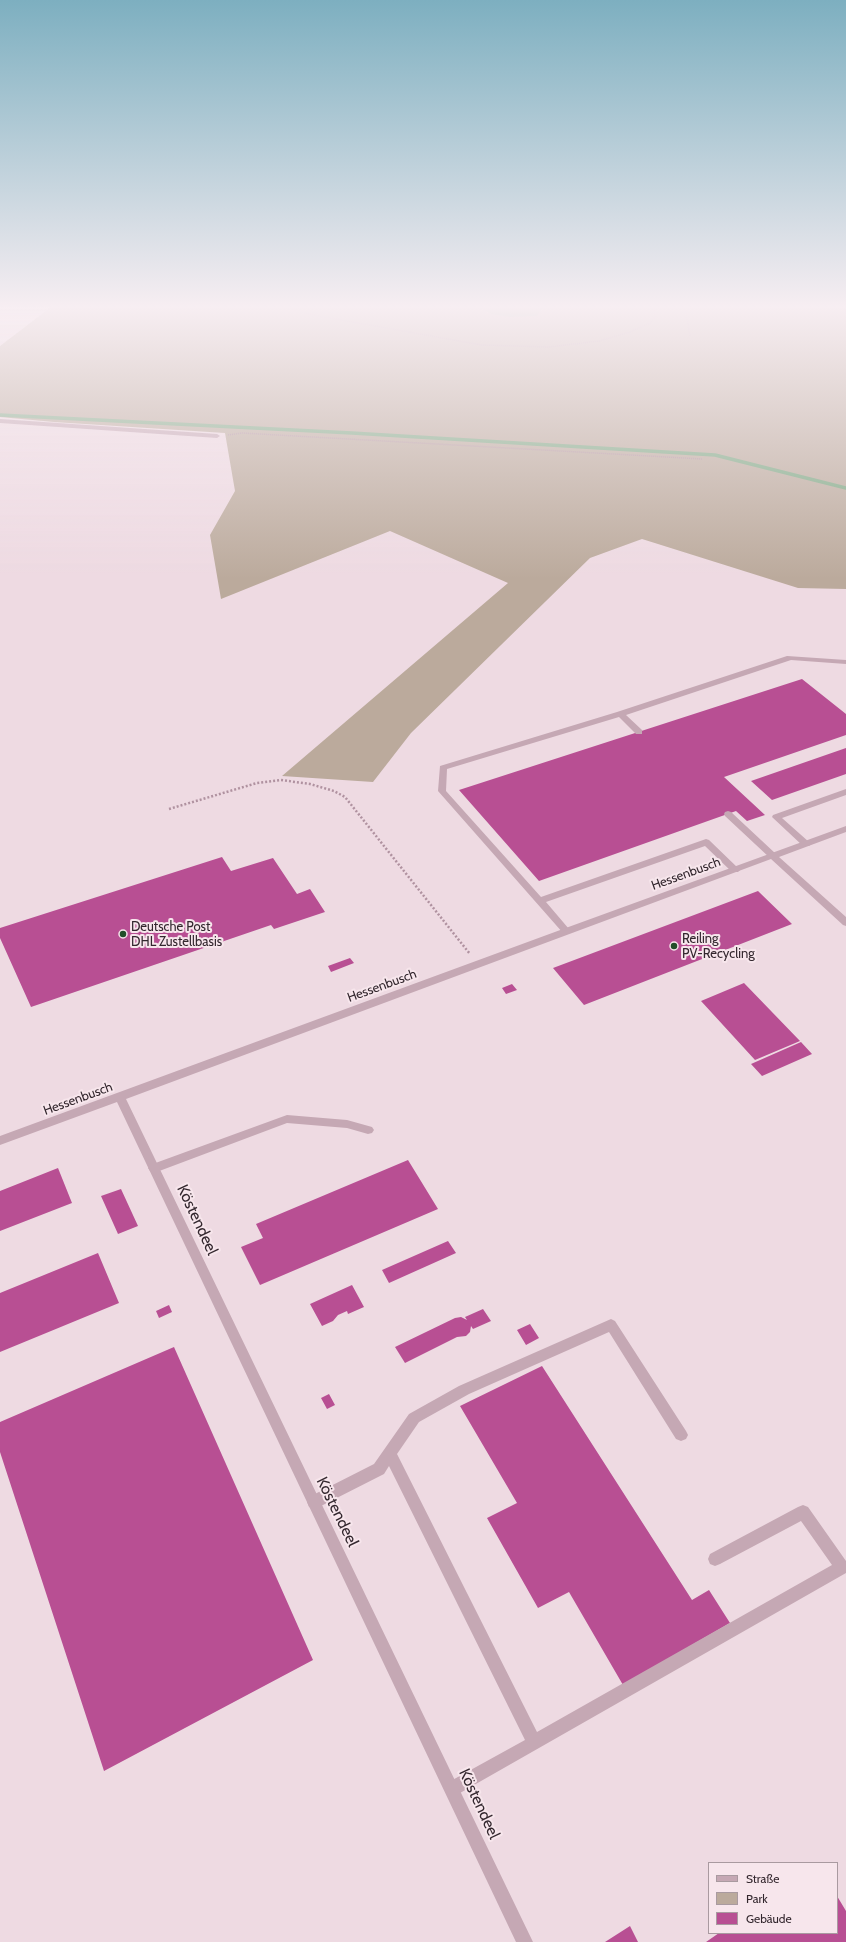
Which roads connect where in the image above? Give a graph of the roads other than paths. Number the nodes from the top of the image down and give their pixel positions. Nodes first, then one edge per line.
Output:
1 (0, 421) edge
2 (217, 436) road end
3 (846, 662) edge
4 (620, 714) junction
5 (639, 732) dead end
6 (846, 792) edge
7 (728, 814) dead end
8 (846, 829) edge
9 (806, 844) junction
10 (773, 856) junction
11 (735, 870) junction
12 (539, 901) junction
13 (846, 923) edge
14 (566, 931) junction
15 (120, 1097) junction
16 (368, 1130) dead end
17 (0, 1141) edge
18 (154, 1168) junction
19 (682, 1435) dead end
20 (390, 1453) junction
21 (314, 1502) junction
22 (715, 1559) dead end
23 (534, 1742) junction
24 (453, 1789) junction
25 (525, 1942) edge

1 - 2 street
3 - 4 street
4 - 5 street
4 - 12 street
6 - 9 street
7 - 10 street
8 - 9 street, Hessenbusch
9 - 10 street, Hessenbusch
10 - 11 street, Hessenbusch
10 - 13 street
11 - 12 street
11 - 14 street, Hessenbusch
12 - 14 street
14 - 15 street, Hessenbusch
15 - 17 street, Hessenbusch
15 - 18 street, Köstendeel
16 - 18 street
18 - 21 street, Köstendeel
19 - 20 street
20 - 21 street
20 - 23 street
21 - 24 street, Köstendeel
22 - 23 street
23 - 24 street
24 - 25 street, Köstendeel

